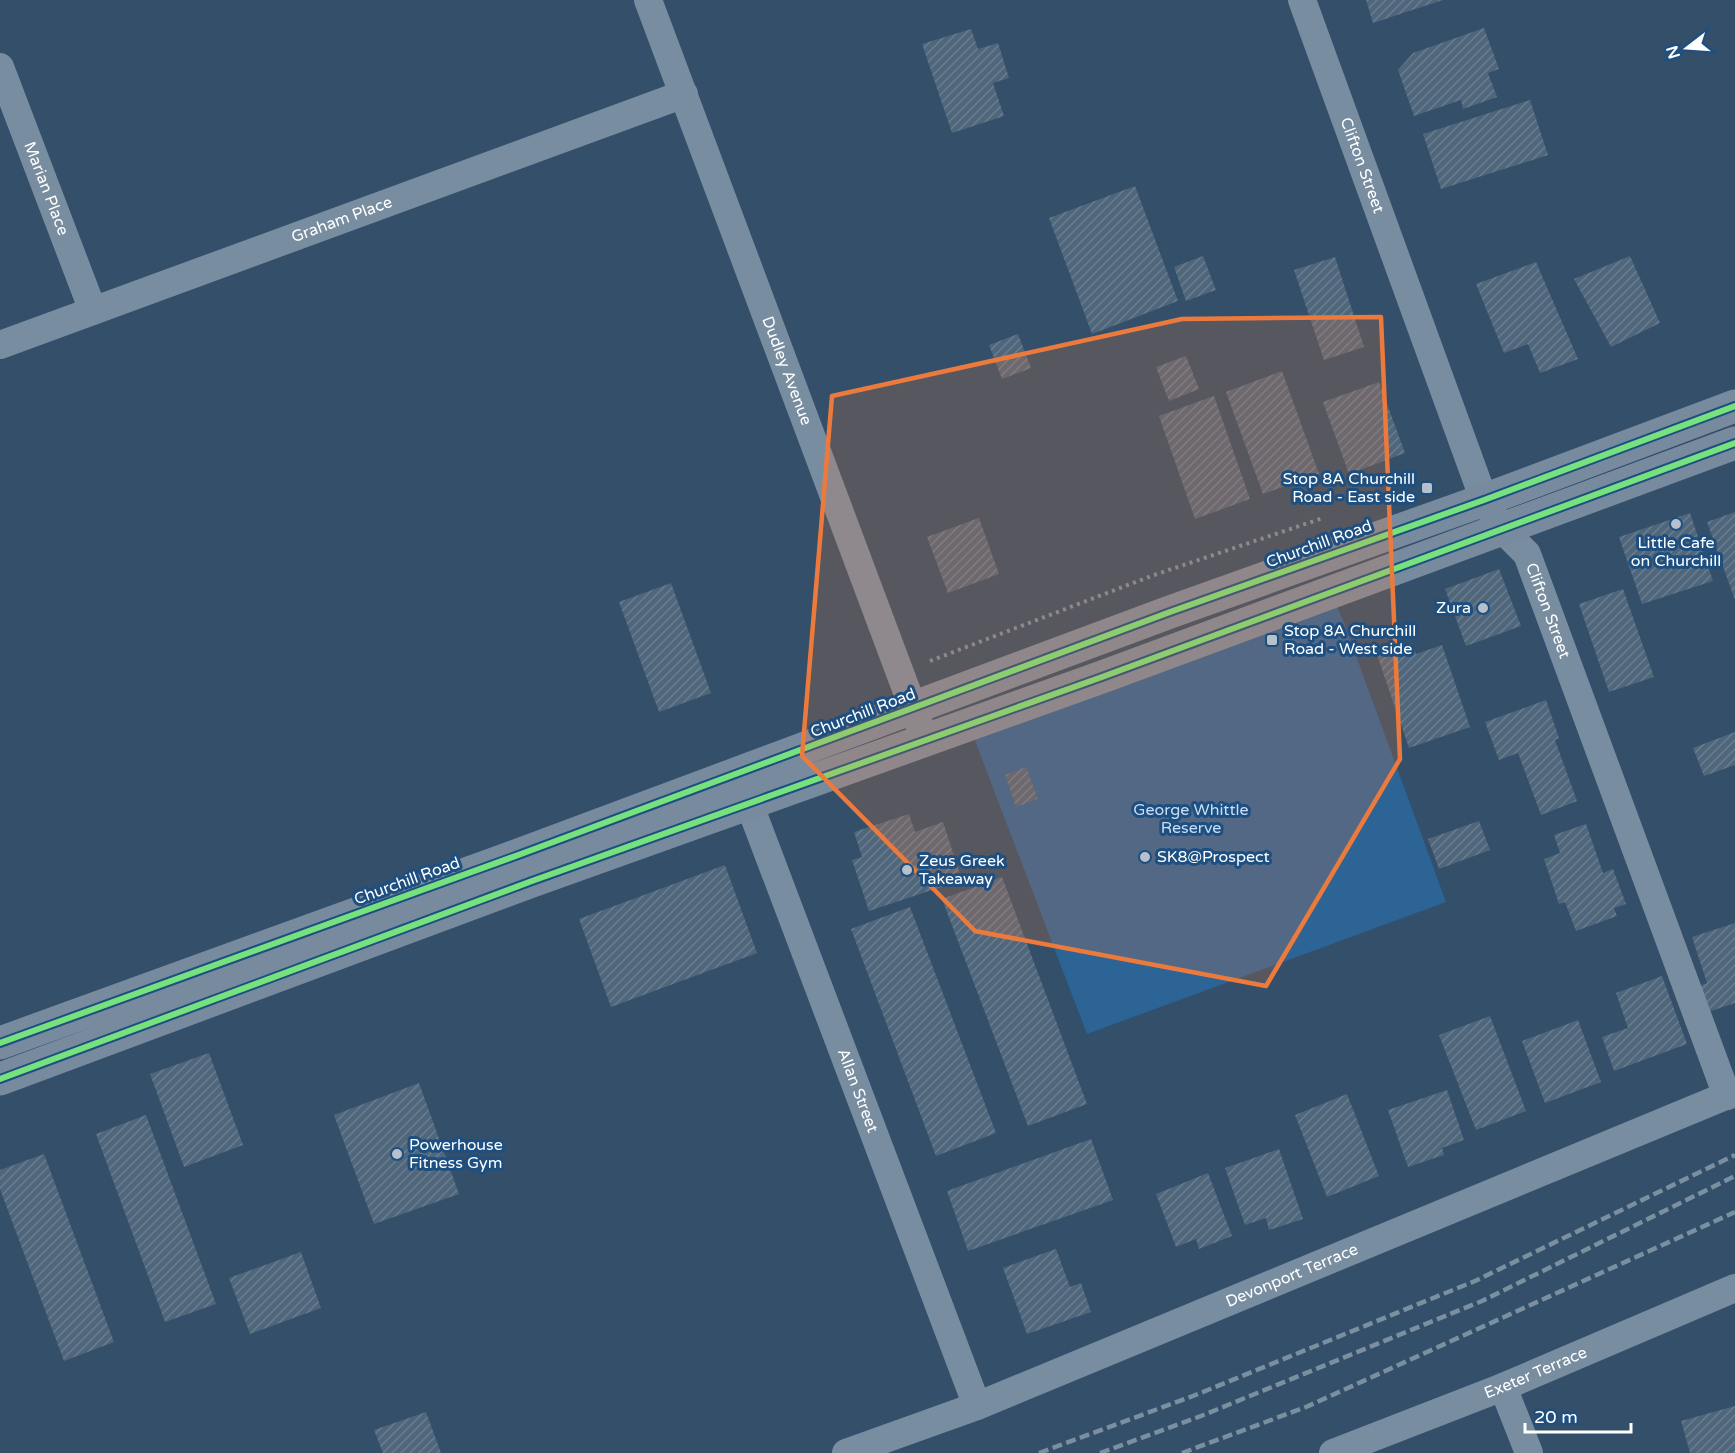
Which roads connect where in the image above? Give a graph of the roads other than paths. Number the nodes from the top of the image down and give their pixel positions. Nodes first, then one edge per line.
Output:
1 (648, 0) edge
2 (1302, 0) edge
3 (0, 67) edge
4 (684, 94) junction
5 (93, 311) junction
6 (0, 345) edge
7 (1735, 406) edge
8 (1735, 443) edge
9 (1484, 500) junction
10 (1502, 529) junction
11 (914, 709) junction
12 (926, 740) junction
13 (738, 774) junction
14 (749, 804) junction
15 (0, 1043) edge
16 (0, 1079) edge
17 (1731, 1094) edge
18 (1735, 1288) edge
19 (1503, 1387) junction
20 (977, 1406) junction
21 (846, 1453) edge
22 (1333, 1453) edge
23 (1528, 1453) edge

1 - 4 street, Dudley Avenue
2 - 9 street, Clifton Street
3 - 5 street, Marian Place
4 - 5 street, Graham Place
4 - 11 street, Dudley Avenue
5 - 6 street, Graham Place
7 - 9 main road, Churchill Road
8 - 10 main road
9 - 10 street, Clifton Street
9 - 11 main road, Churchill Road
10 - 12 main road
10 - 17 street, Clifton Street
11 - 12 street, Dudley Avenue
11 - 13 main road, Churchill Road
12 - 14 main road
13 - 14 street, Allan Street
13 - 15 main road, Churchill Road
14 - 16 main road
14 - 20 street, Allan Street
17 - 20 street, Devonport Terrace
18 - 19 street, Exeter Terrace
19 - 22 street, Exeter Terrace
19 - 23 street
20 - 21 street, Devonport Terrace

